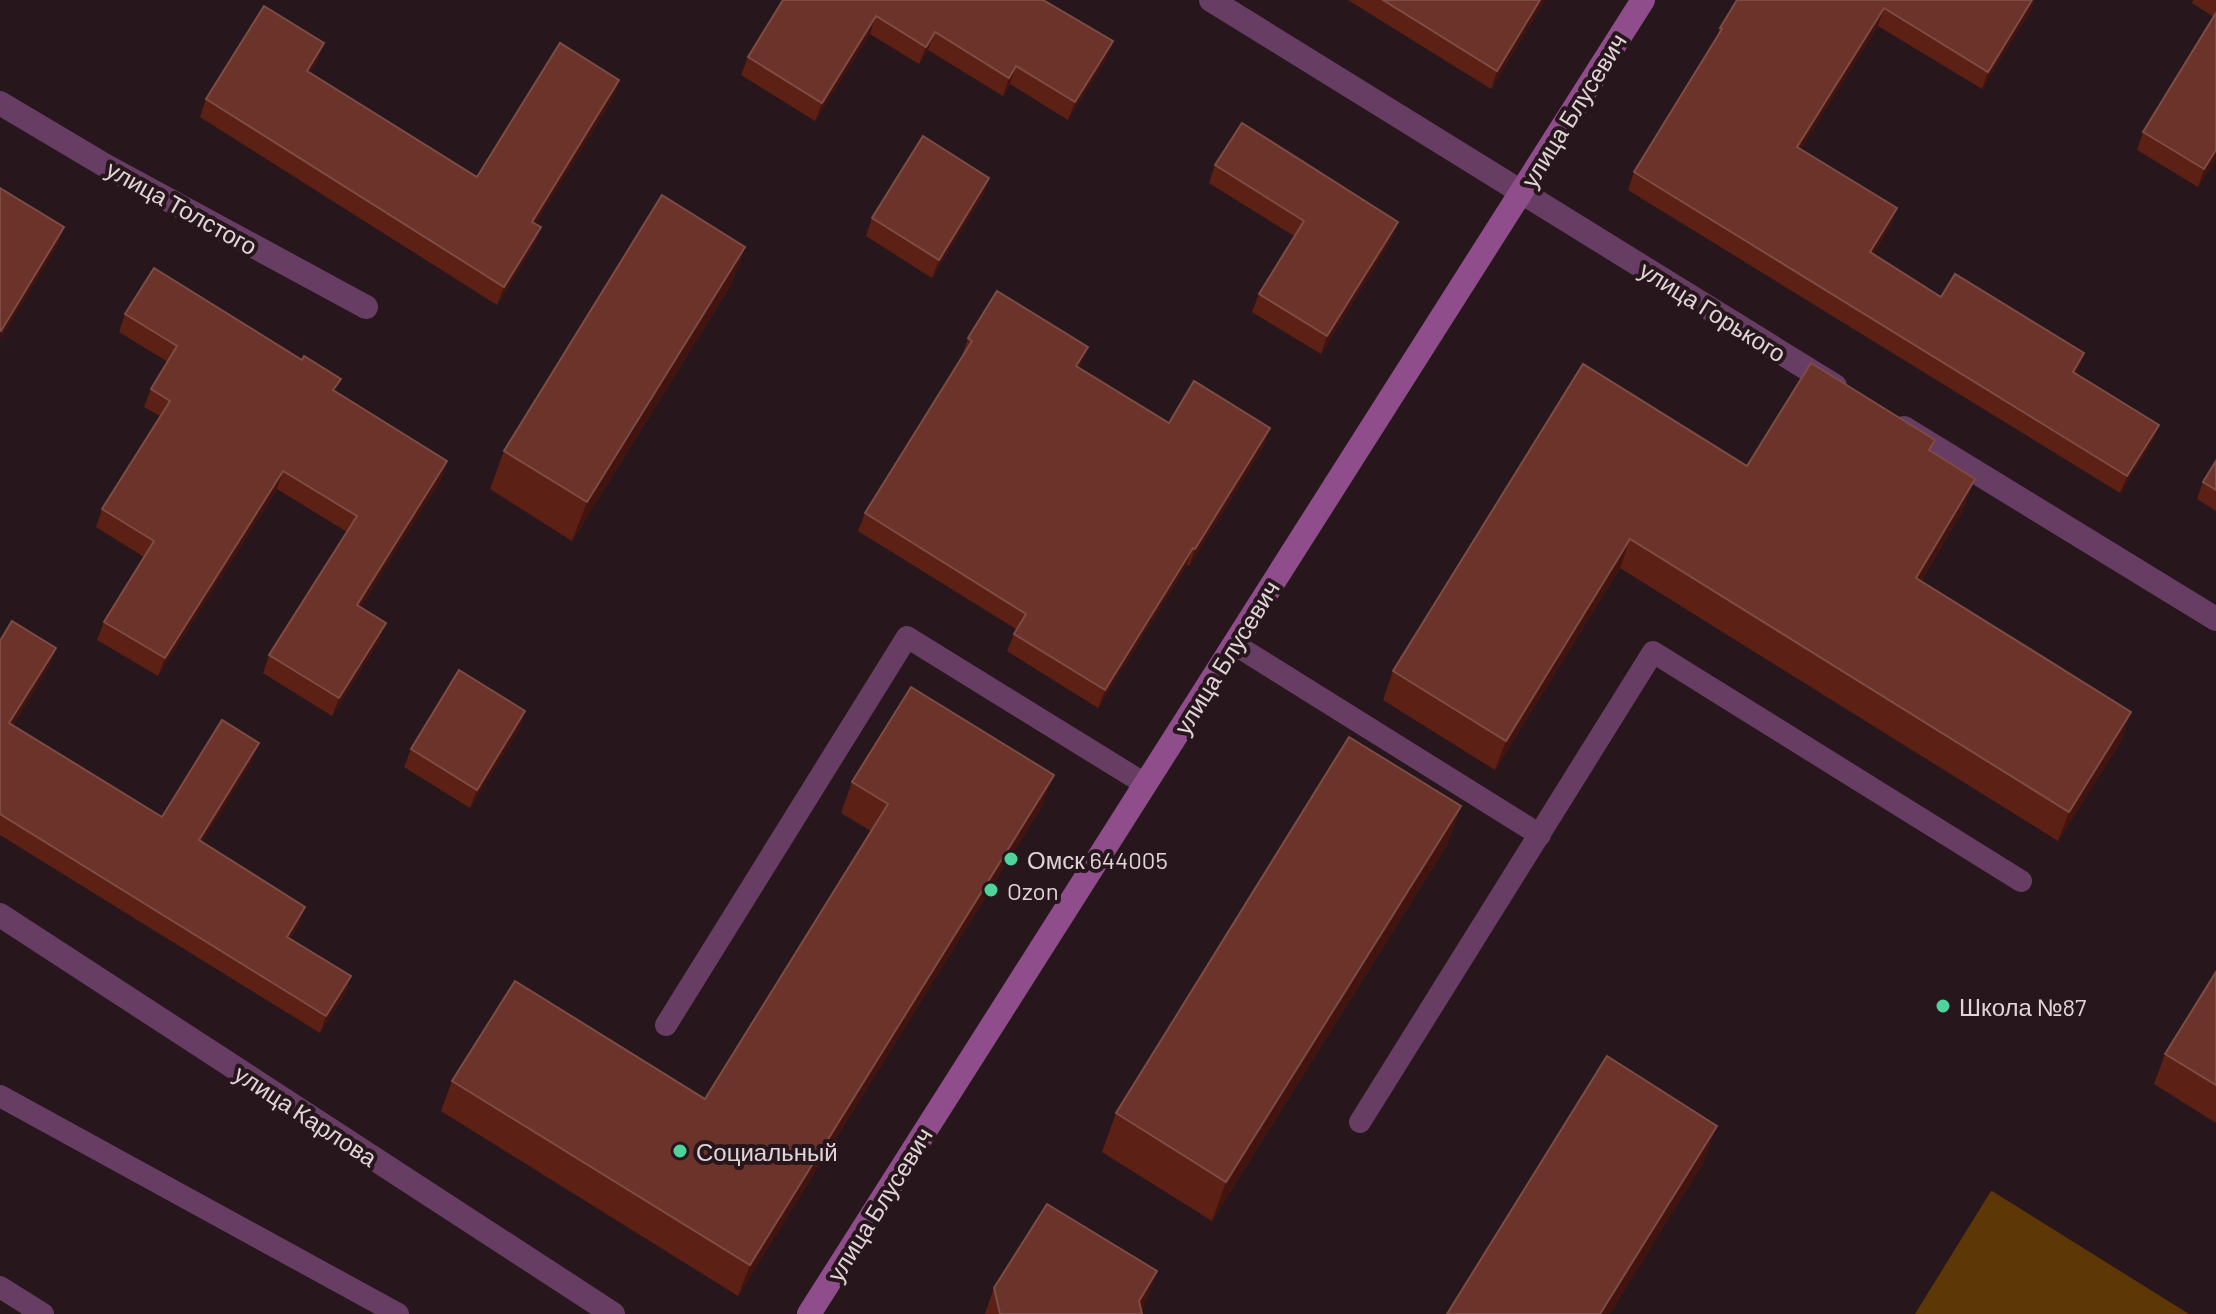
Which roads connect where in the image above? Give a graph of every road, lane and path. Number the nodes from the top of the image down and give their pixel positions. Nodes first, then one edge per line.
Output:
1 (1211, 0) edge
2 (1643, 0) edge
3 (0, 103) edge
4 (1520, 193) junction
5 (366, 307) dead end
6 (1860, 401) edge
7 (1887, 418) edge
8 (2216, 619) edge
9 (1234, 644) junction
10 (1145, 784) junction
11 (1540, 835) junction
12 (2021, 881) dead end
13 (0, 915) edge
14 (666, 1025) dead end
15 (0, 1096) edge
16 (1360, 1122) dead end
17 (0, 1287) edge
18 (43, 1314) edge
19 (398, 1314) edge
20 (613, 1314) edge
21 (809, 1314) edge

1 - 4 street, улица Горького
2 - 4 main road, улица Блусевич
3 - 5 street, улица Толстого
4 - 6 street, улица Горького
4 - 9 main road, улица Блусевич
7 - 8 street
9 - 10 main road, улица Блусевич
9 - 11 lane
10 - 14 lane
10 - 21 main road, улица Блусевич
11 - 12 lane
11 - 16 lane
13 - 20 street, улица Карлова
15 - 19 lane
17 - 18 lane

